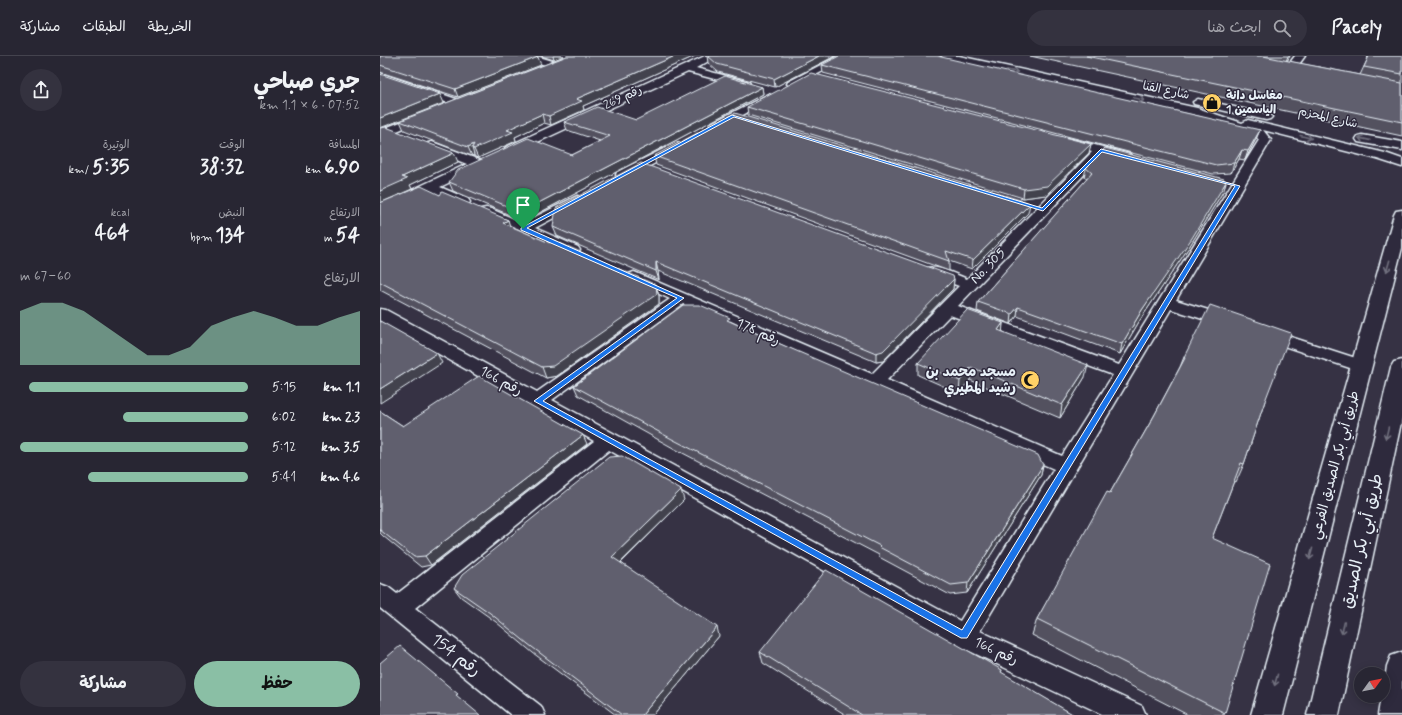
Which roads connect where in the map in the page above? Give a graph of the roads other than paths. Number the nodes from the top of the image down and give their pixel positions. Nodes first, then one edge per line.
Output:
1 (526, 56) edge
2 (713, 56) edge
3 (845, 56) edge
4 (946, 56) edge
5 (991, 56) edge
6 (1300, 56) edge
7 (566, 60) edge
8 (555, 65) junction
9 (686, 68) junction
10 (1290, 69) edge
11 (541, 70) edge
12 (809, 75) junction
13 (380, 76) edge
14 (824, 79) edge
15 (780, 91) junction
16 (1214, 105) junction
17 (444, 108) edge
18 (1196, 112) junction
19 (431, 114) edge
20 (734, 115) junction
21 (749, 120) edge
22 (1258, 125) junction
23 (1306, 126) dead end
24 (707, 130) edge
25 (385, 132) edge
26 (405, 135) edge
27 (1352, 137) dead end
28 (1055, 138) edge
29 (687, 140) edge
30 (420, 141) edge
31 (1402, 146) edge
32 (1101, 150) junction
33 (500, 154) edge
34 (1139, 160) edge
35 (1402, 164) edge
36 (641, 165) junction
37 (656, 171) edge
38 (613, 180) edge
39 (428, 187) junction
40 (585, 195) edge
41 (1028, 205) edge
42 (380, 210) edge
43 (1043, 210) junction
44 (1402, 215) edge
45 (523, 229) junction
46 (588, 257) edge
47 (917, 266) edge
48 (616, 270) edge
49 (970, 285) junction
50 (681, 298) junction
51 (1167, 302) junction
52 (947, 308) junction
53 (380, 314) edge
54 (1362, 366) junction
55 (1402, 367) edge
56 (1124, 373) junction
57 (874, 382) junction
58 (538, 401) junction
59 (608, 440) junction
60 (1066, 466) junction
61 (389, 601) edge
62 (964, 636) junction
63 (1402, 666) edge
64 (532, 715) edge
65 (1133, 715) edge
66 (1267, 715) edge
67 (1323, 715) edge
68 (1394, 715) edge

1 - 8 street
2 - 9 street, رقم 269
3 - 12 street
4 -> 18 street, شارع القنا
5 - 16 street, شارع المحزم
6 - 10 street
7 - 8 street
8 - 11 street
9 - 15 street
9 - 33 street, رقم 269
12 - 14 street
12 - 15 street
13 - 17 street
15 - 20 street
16 - 22 street
16 - 23 street, شارع المحزم
18 - 22 street, شارع القنا
18 - 51 street
19 - 25 street
20 - 21 street
20 - 24 street
22 -> 35 street, شارع القنا
25 - 26 street
31 -> 27 street, شارع المحزم
28 - 32 street
29 - 36 street
30 - 39 street
32 - 34 street
32 - 43 street, No. 305
36 - 37 street
36 - 38 street
39 - 42 street
39 - 45 street
40 - 45 street
41 - 43 street
43 - 49 street, No. 305
44 -> 54 main road, طريق أبي بكر الصديق الفرعي
45 - 46 street
47 - 49 street
48 - 50 street, رقم 178
49 - 52 street, No. 305
50 - 57 street, رقم 178
50 - 58 street
51 - 54 street
51 - 56 street
52 - 56 street
52 - 57 street, No. 305
53 - 58 street, رقم 166
54 -> 66 main road, طريق أبي بكر الصديق الفرعي
55 -> 67 main road, طريق أبي بكر الصديق
56 - 60 street
57 - 60 street, رقم 178
58 - 59 street, رقم 166
59 - 61 street
59 - 62 street, رقم 166
60 - 62 street
61 - 64 street, رقم 154
62 - 65 street, رقم 166
63 - 68 main road

